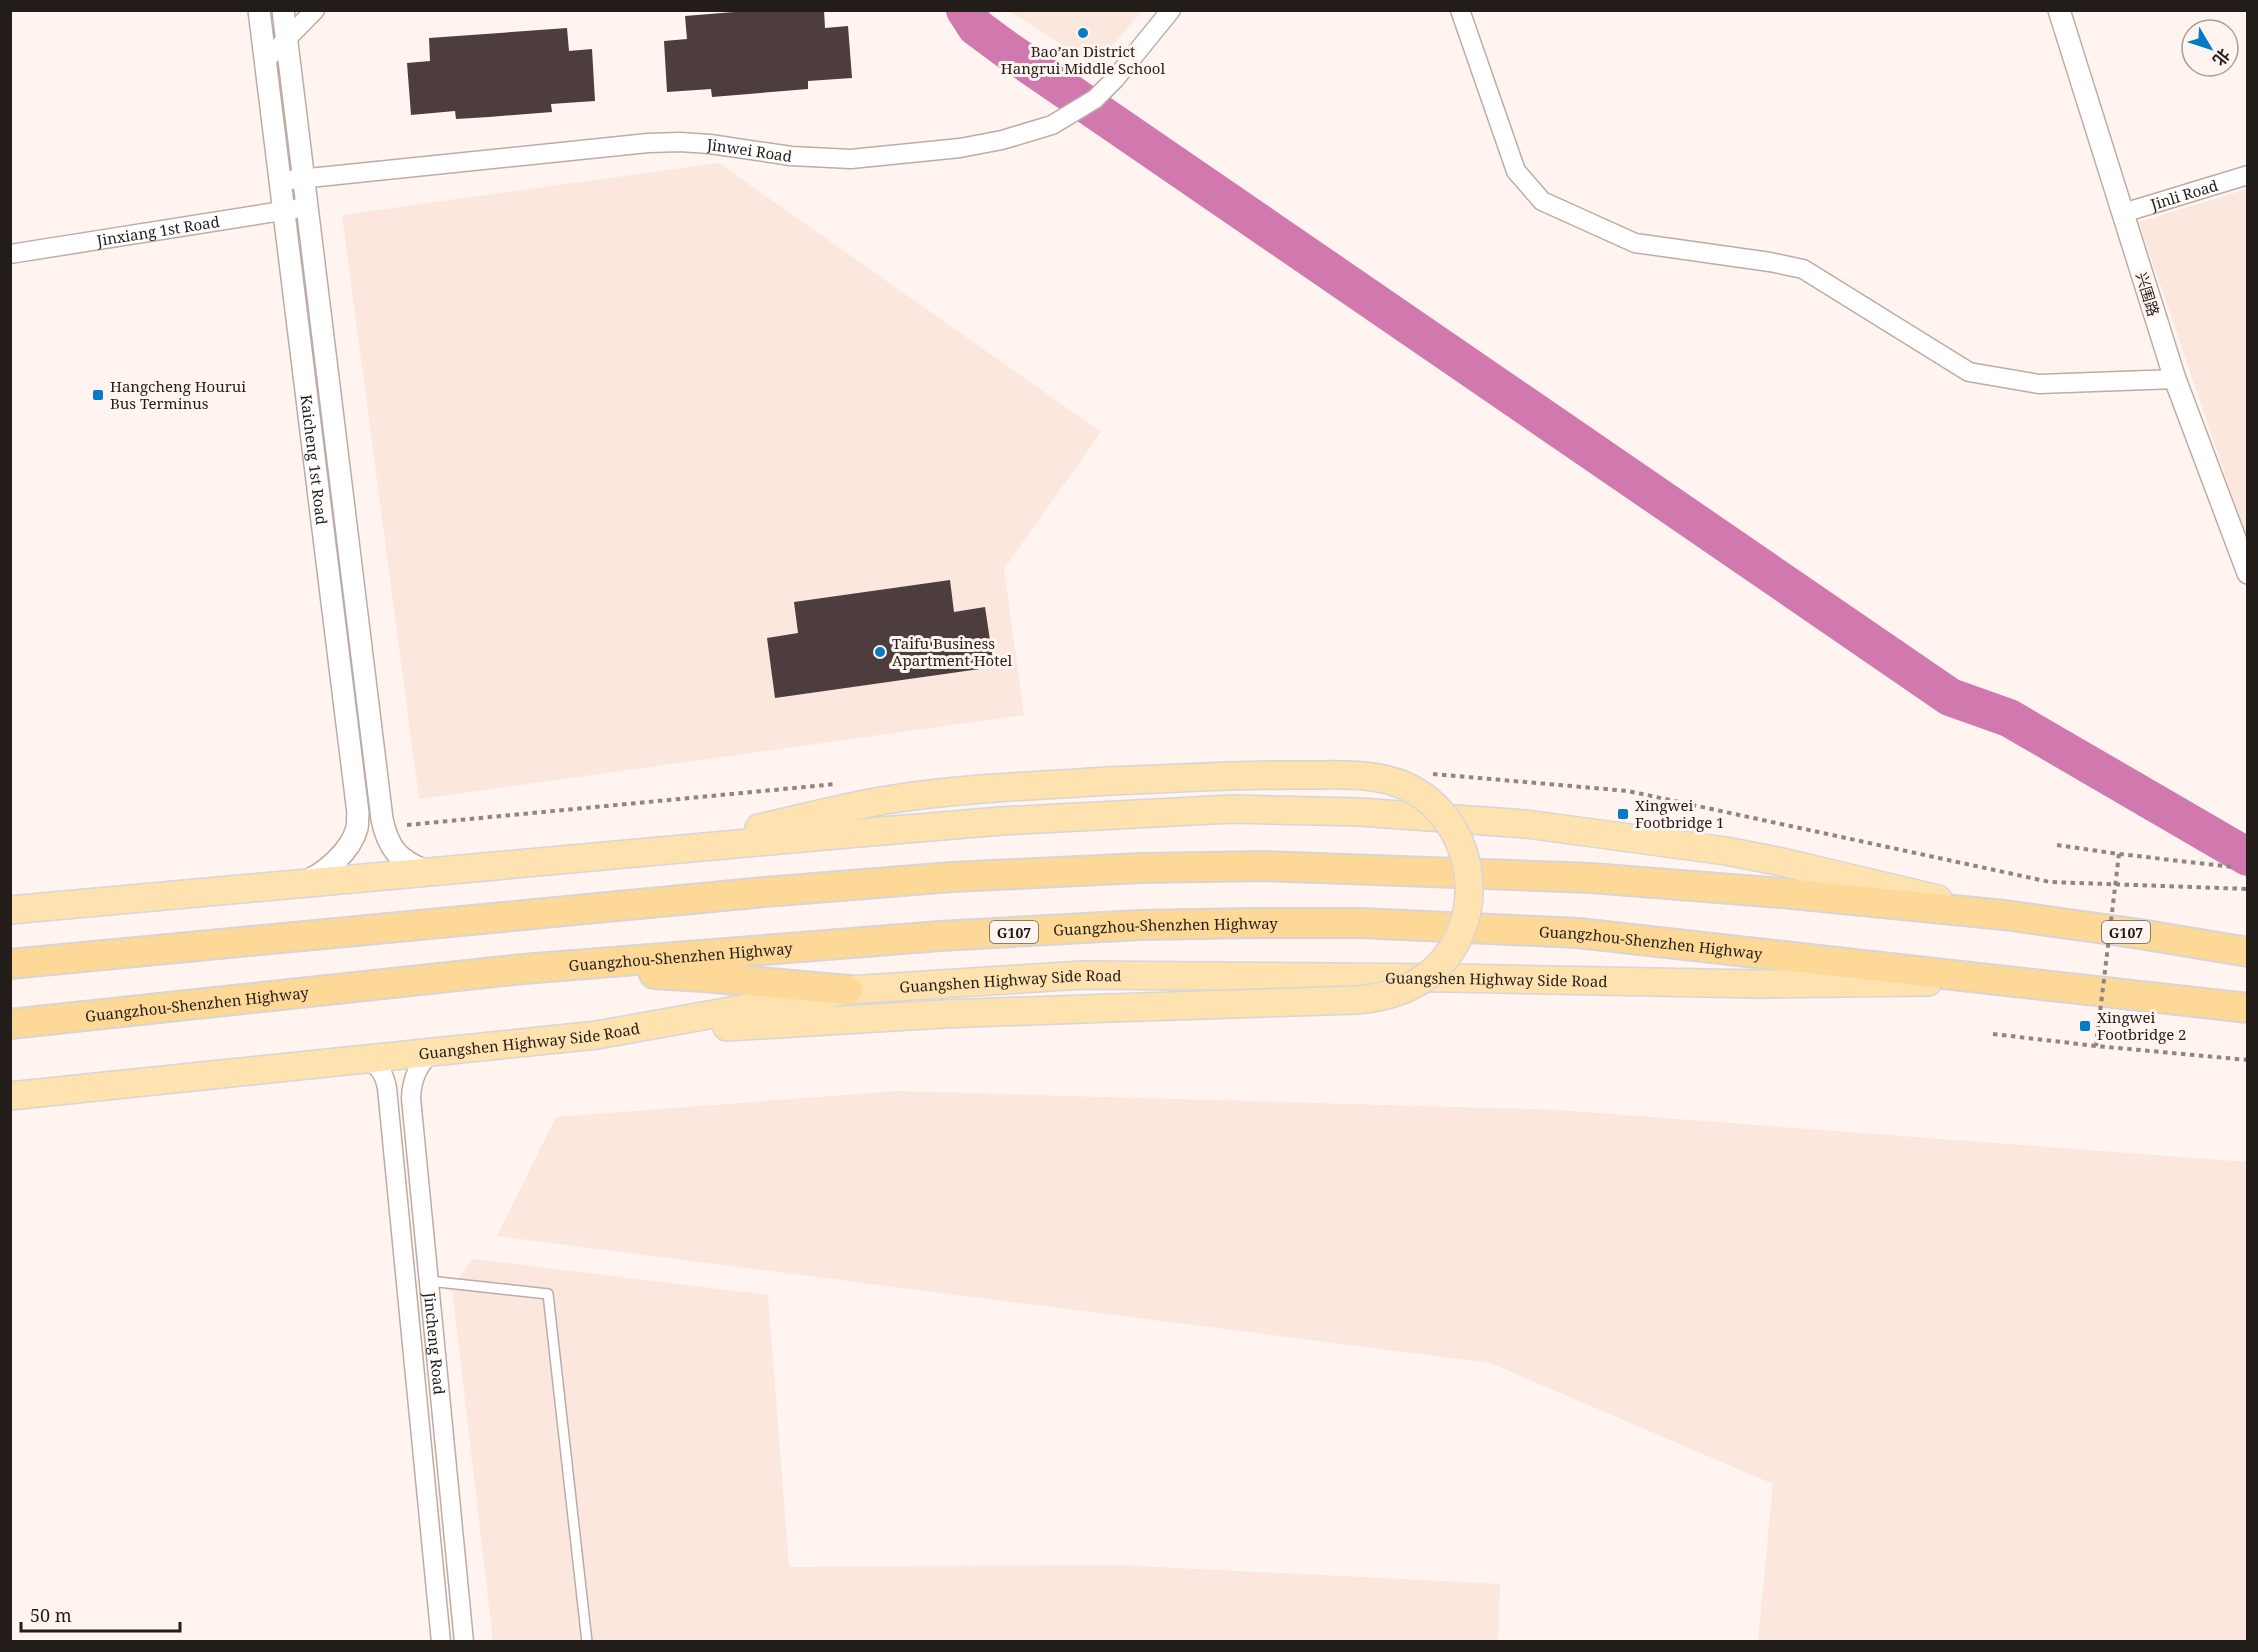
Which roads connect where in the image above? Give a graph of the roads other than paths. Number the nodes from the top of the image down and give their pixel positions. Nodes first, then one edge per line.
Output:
1 (259, 10) edge
2 (283, 10) edge
3 (315, 10) edge
4 (1171, 10) edge
5 (1460, 10) edge
6 (2059, 10) edge
7 (286, 39) junction
8 (265, 61) junction
9 (2247, 175) edge
10 (304, 179) junction
11 (280, 181) junction
12 (307, 207) junction
13 (284, 210) junction
14 (2123, 213) junction
15 (10, 254) edge
16 (2175, 379) junction
17 (2247, 573) edge
18 (657, 851) junction
19 (426, 871) junction
20 (300, 883) junction
21 (10, 910) edge
22 (2004, 915) junction
23 (2247, 952) edge
24 (10, 964) edge
25 (523, 969) junction
26 (2018, 981) junction
27 (848, 990) junction
28 (2247, 1008) edge
29 (10, 1024) edge
30 (597, 1035) junction
31 (430, 1052) junction
32 (364, 1058) junction
33 (10, 1096) edge
34 (429, 1281) junction
35 (441, 1641) edge
36 (464, 1641) edge
37 (587, 1641) edge

1 - 8 street, Kaicheng 1st Road
2 - 7 street, Kaicheng 1st Road
3 - 7 street
4 - 10 street, Jinwei Road
5 - 16 street
6 - 14 street, 兴围路
7 - 8 street
7 - 10 street, Kaicheng 1st Road
8 - 11 street, Kaicheng 1st Road
9 - 14 street, Jinli Road
10 - 11 street, Jinwei Road
10 - 12 street, Kaicheng 1st Road
11 - 13 street, Kaicheng 1st Road
12 - 13 street, Jinxiang 1st Road
12 - 19 street, Kaicheng 1st Road
13 - 15 street, Jinxiang 1st Road
13 - 20 street, Kaicheng 1st Road
14 - 16 street, 兴围路
16 - 17 street, 兴围路
18 - 19 main road
18 - 22 main road
18 - 30 main road, bridge
19 - 20 main road
20 - 21 main road
22 - 23 highway, G107
22 - 24 highway, G107
25 - 26 highway, Guangzhou-Shenzhen Highway / G107
25 - 27 highway
25 - 29 highway, Guangzhou-Shenzhen Highway / G107
26 - 27 main road, Guangshen Highway Side Road
26 - 28 highway, Guangzhou-Shenzhen Highway / G107
27 - 30 main road, Guangshen Highway Side Road
30 - 31 main road, Guangshen Highway Side Road
31 - 32 main road, Guangshen Highway Side Road
31 - 34 street, Jincheng Road
32 - 33 main road, Guangshen Highway Side Road
32 - 35 street, Jincheng Road
34 - 36 street, Jincheng Road
34 - 37 lane

